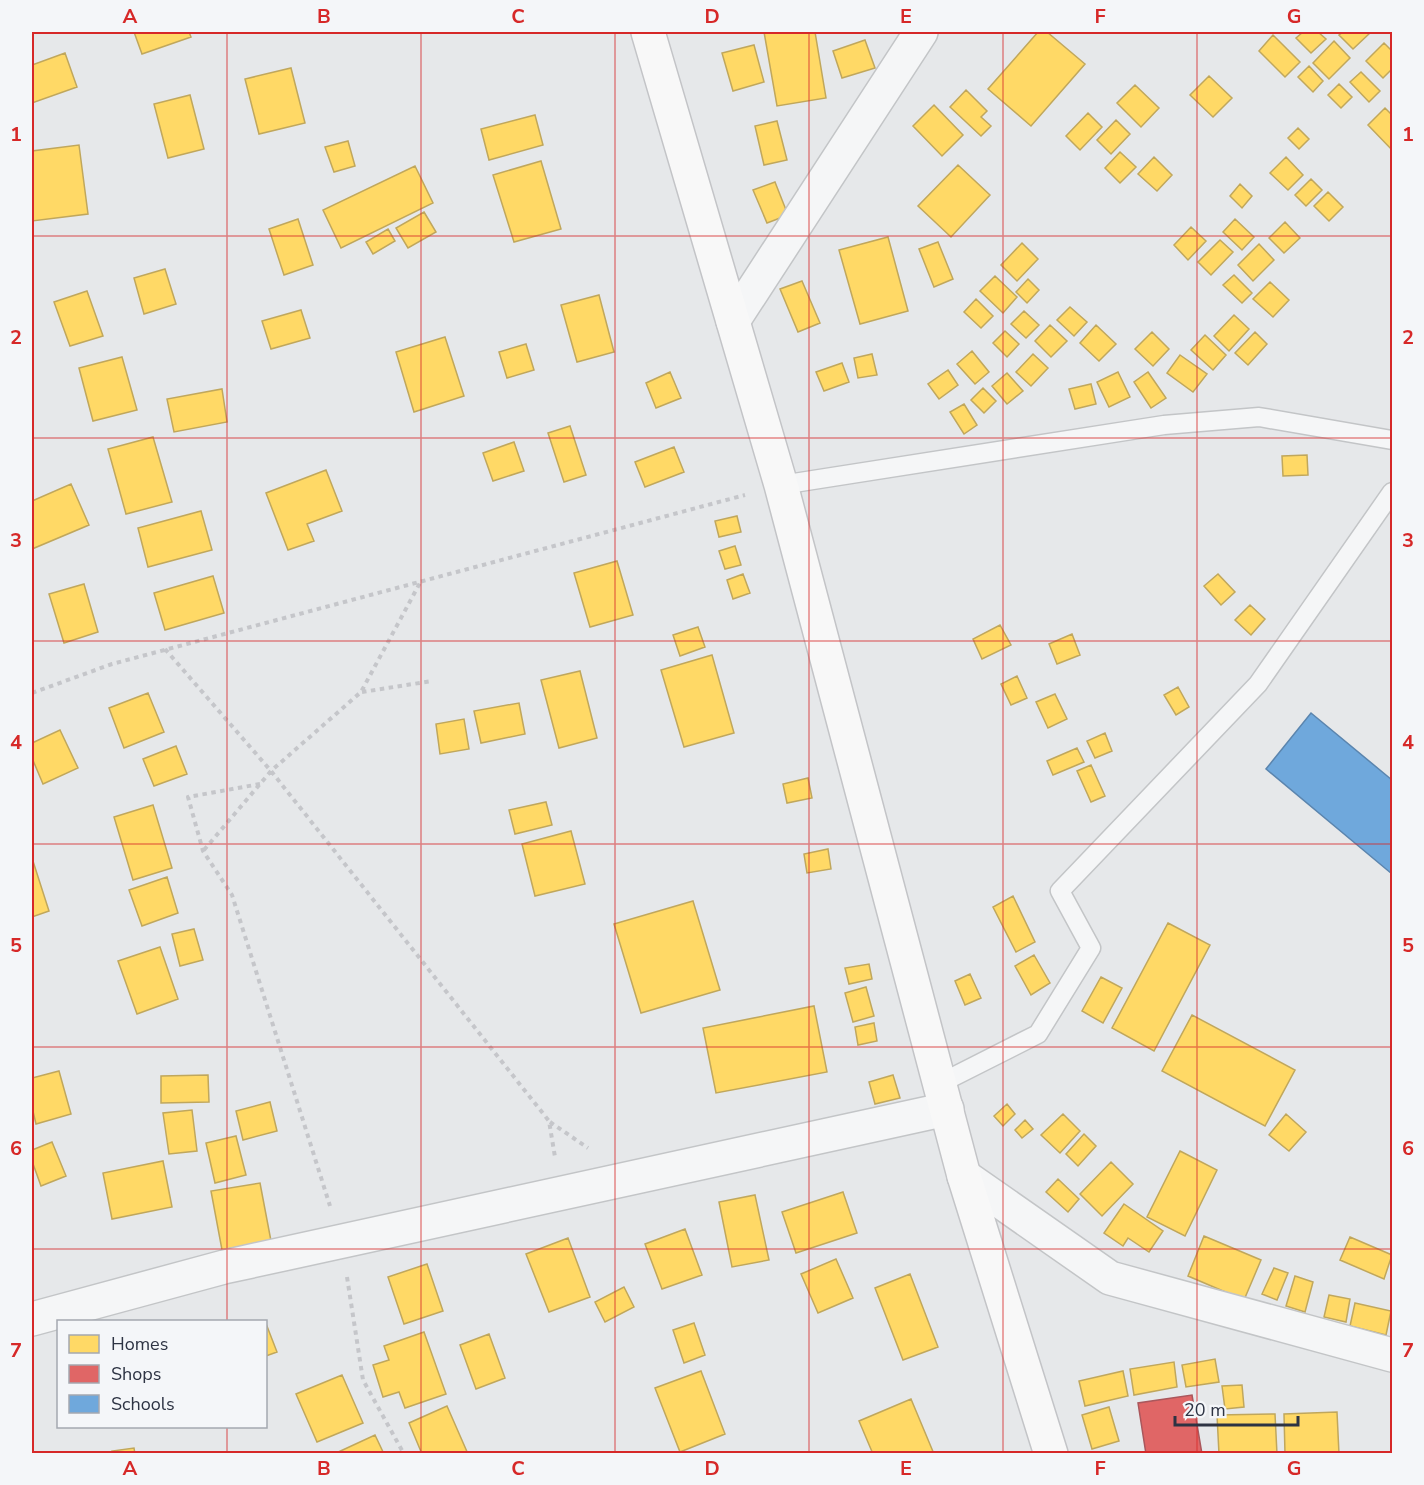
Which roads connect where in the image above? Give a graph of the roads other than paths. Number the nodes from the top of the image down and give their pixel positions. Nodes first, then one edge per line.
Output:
1 (648, 32) edge
2 (921, 32) edge
3 (733, 321) junction
4 (1392, 440) edge
5 (781, 485) junction
6 (1392, 492) edge
7 (943, 1096) junction
8 (964, 1176) junction
9 (32, 1319) edge
10 (1392, 1356) edge
11 (1052, 1454) edge

1 - 3 main road
2 - 3 street
3 - 5 main road
4 - 5 lane
5 - 7 main road
6 - 7 lane
7 - 8 main road
7 - 9 street
8 - 10 street
8 - 11 main road

